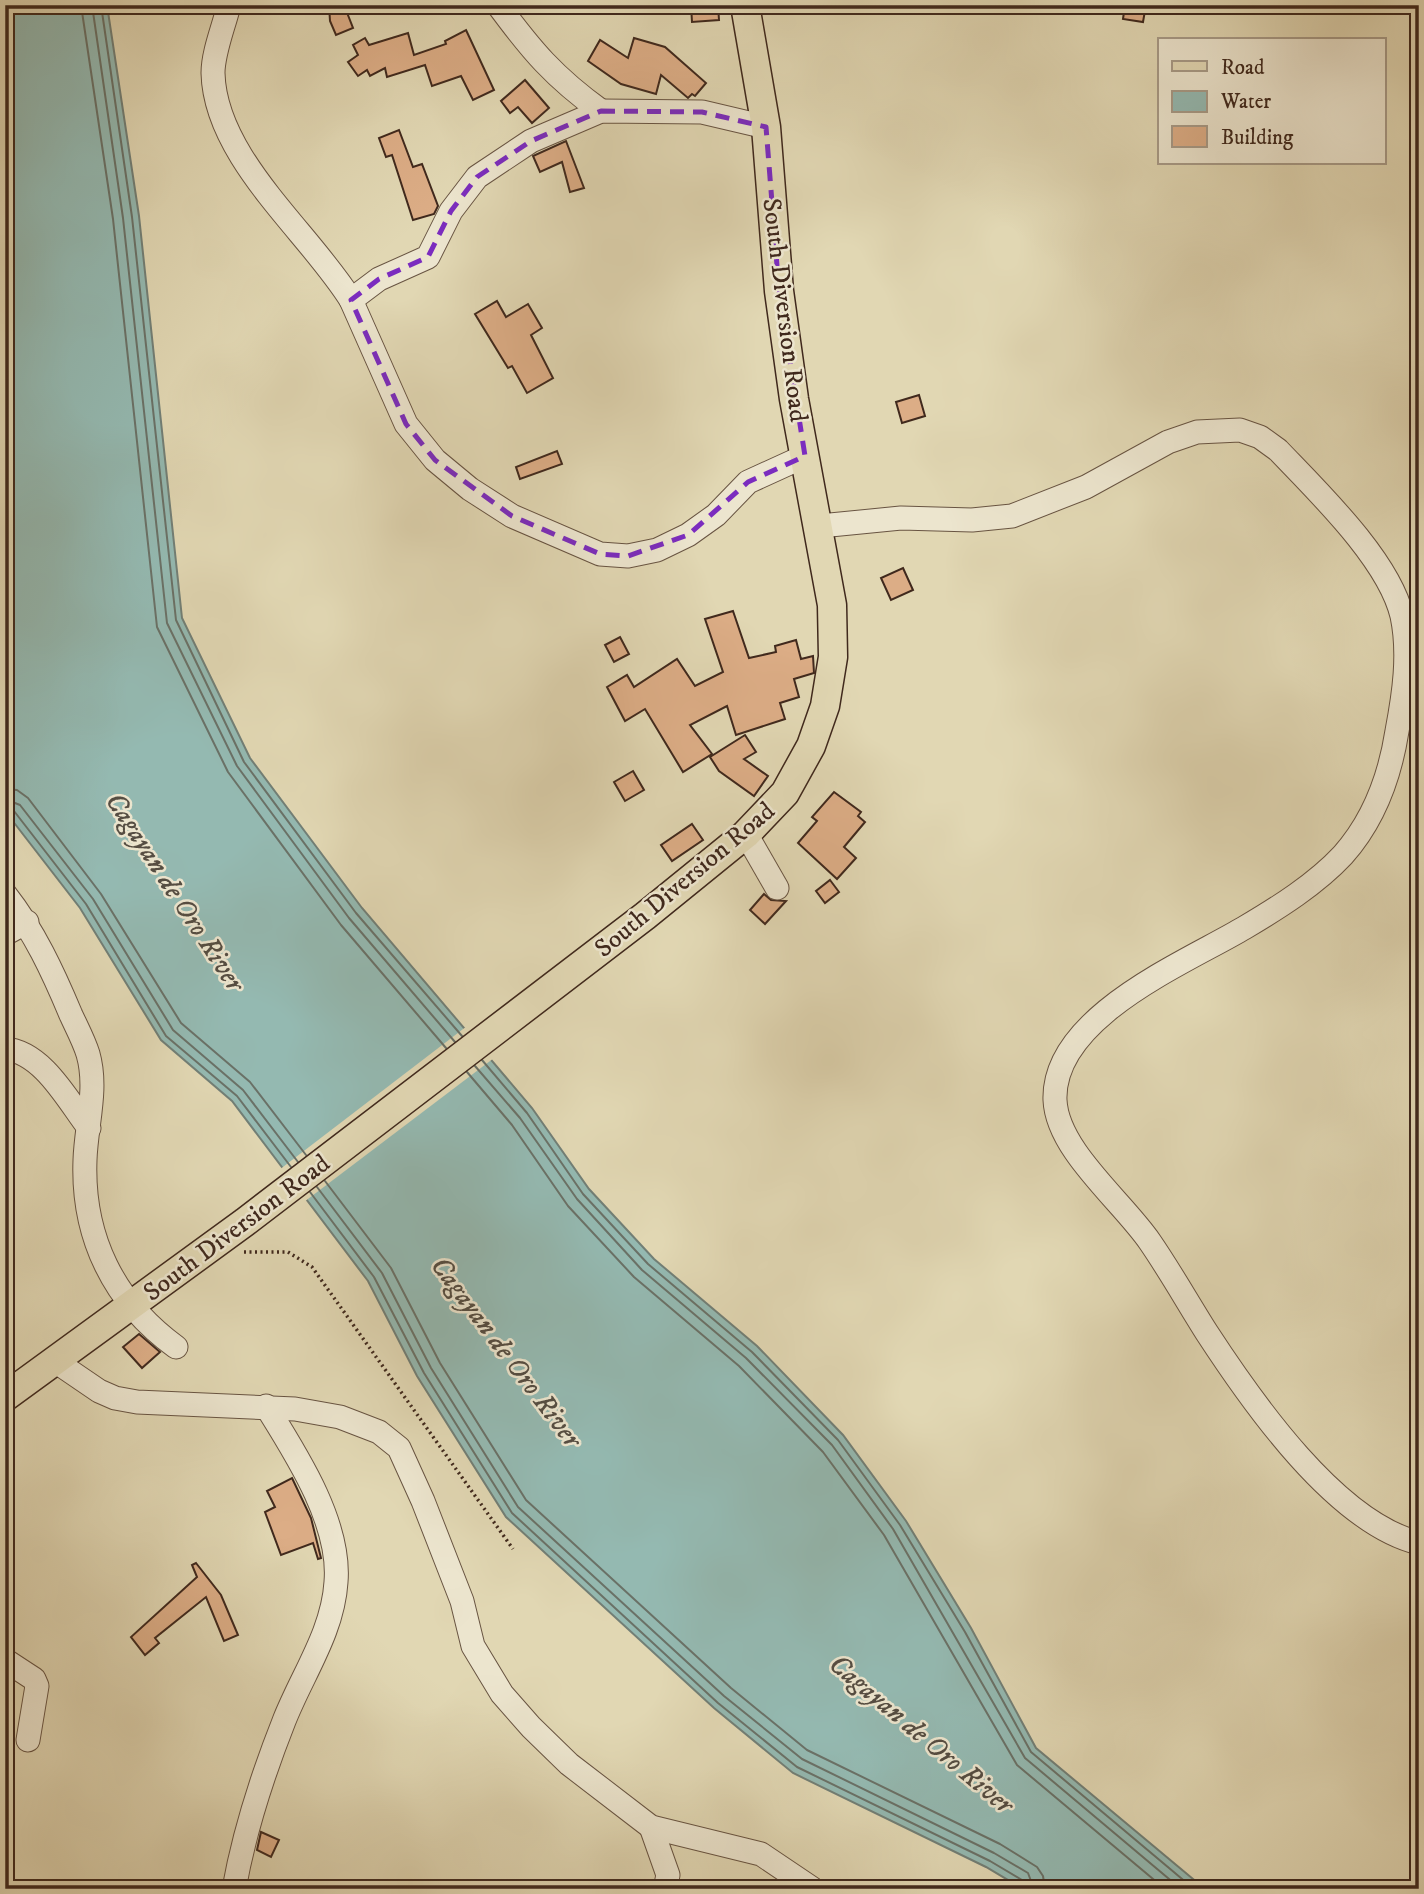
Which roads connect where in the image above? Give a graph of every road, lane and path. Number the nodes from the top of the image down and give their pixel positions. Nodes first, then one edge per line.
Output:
1 (229, 5) edge
2 (498, 5) edge
3 (745, 5) edge
4 (601, 111) junction
5 (766, 127) junction
6 (351, 300) junction
7 (805, 456) junction
8 (820, 526) junction
9 (746, 834) junction
10 (777, 888) dead end
11 (5, 894) edge
12 (27, 922) junction
13 (5, 934) edge
14 (5, 1049) edge
15 (89, 1129) junction
16 (257, 1252) dead end
17 (130, 1307) junction
18 (176, 1347) dead end
19 (55, 1361) junction
20 (5, 1397) edge
21 (266, 1406) junction
22 (1419, 1543) edge
23 (513, 1549) dead end
24 (5, 1660) edge
25 (28, 1740) dead end
26 (650, 1827) junction
27 (234, 1889) edge
28 (665, 1889) edge
29 (813, 1889) edge

1 - 6 street
2 - 4 street
3 - 5 main road, South Diversion Road
4 - 5 street
4 - 6 street
5 - 7 main road, South Diversion Road
6 - 7 street
7 - 8 main road, South Diversion Road
8 - 9 main road, South Diversion Road
8 - 22 street
9 - 10 street
9 - 17 main road, South Diversion Road
11 - 12 street
12 - 13 street
12 - 15 street
14 - 15 street
15 - 17 street
16 - 23 path
17 - 18 street
17 - 19 main road, South Diversion Road
19 - 20 main road, South Diversion Road
19 - 21 street
21 - 26 street
21 - 27 street
24 - 25 street
26 - 28 street
26 - 29 street

